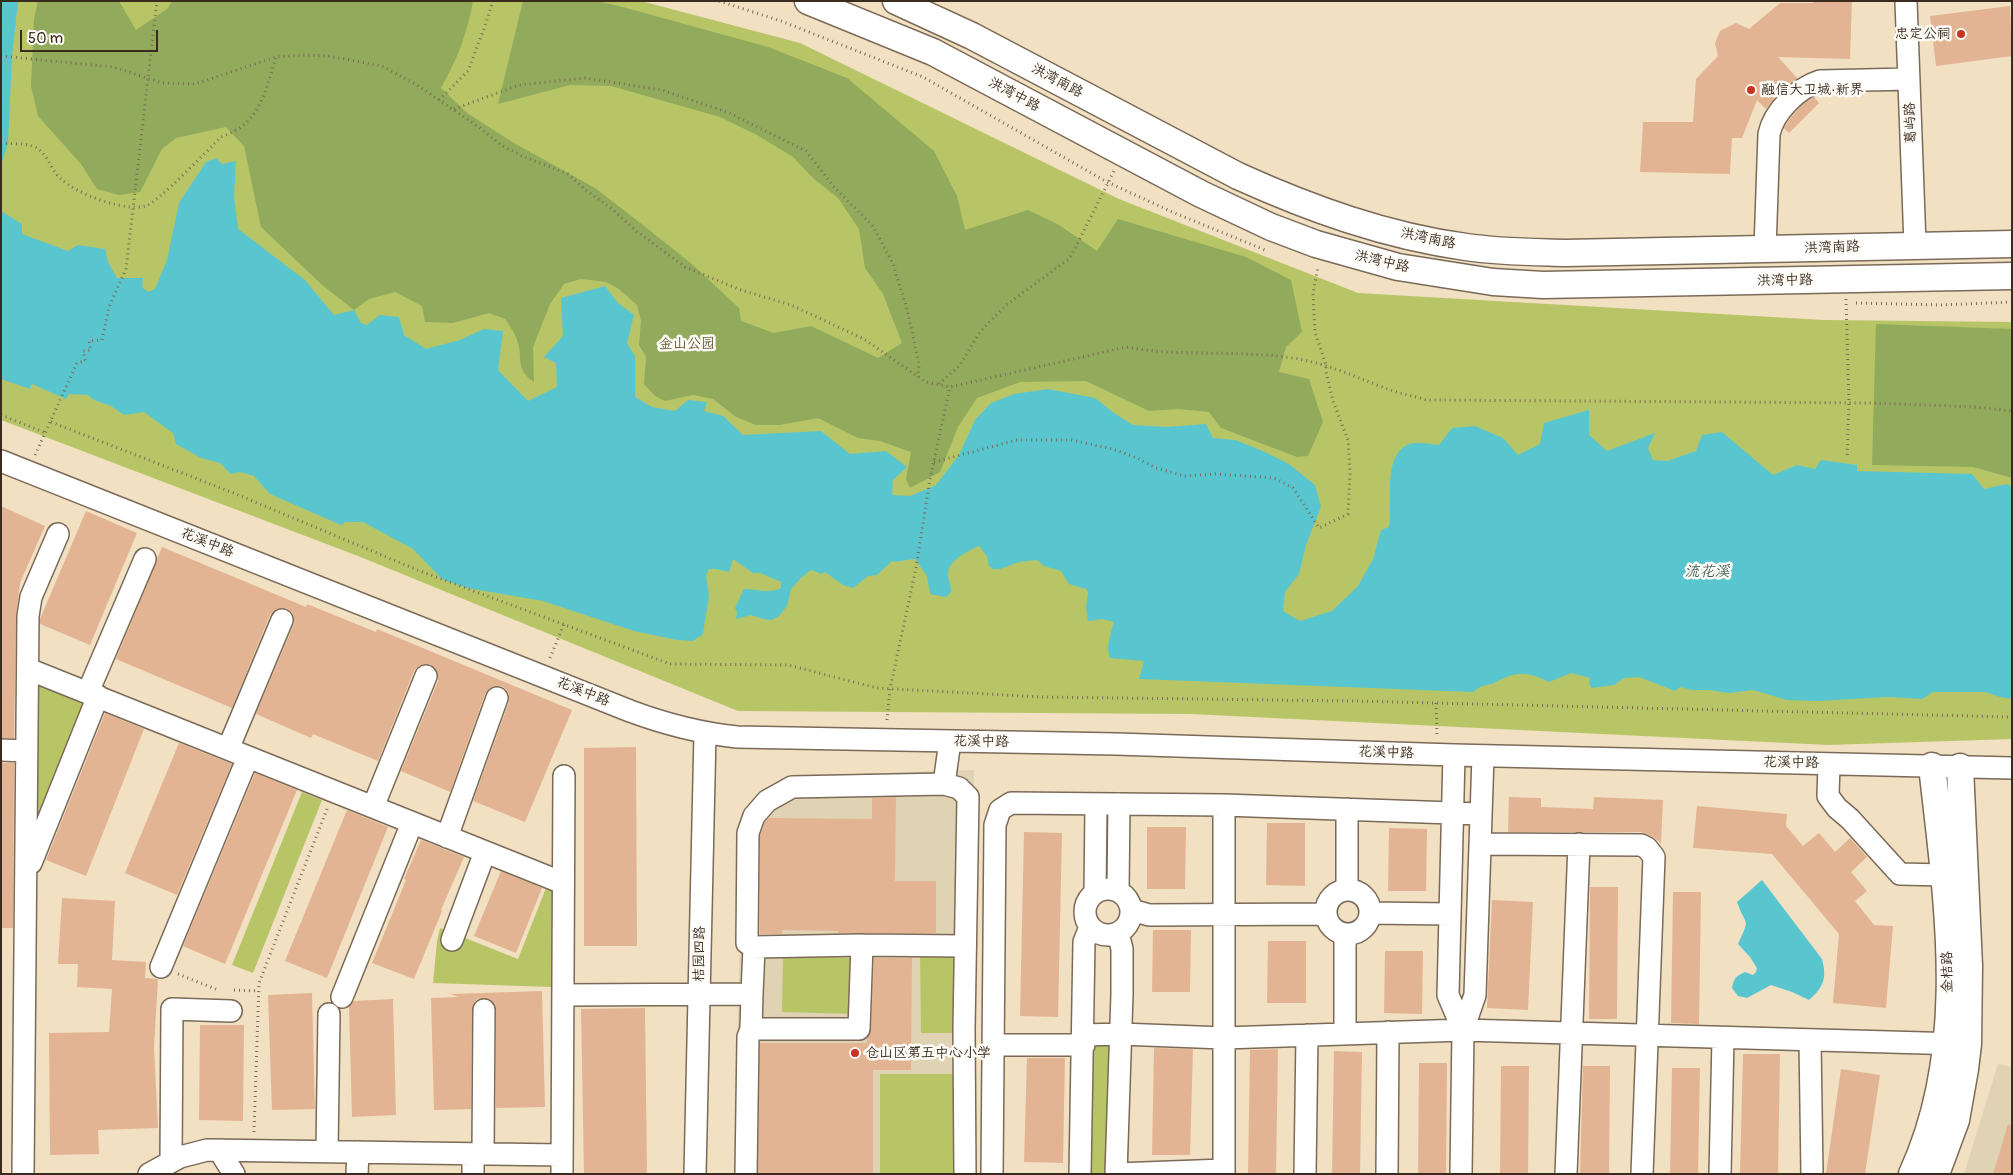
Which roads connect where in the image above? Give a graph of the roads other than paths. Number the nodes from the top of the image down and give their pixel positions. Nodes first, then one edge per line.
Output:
1 (808, 1) edge
2 (896, 1) edge
3 (1906, 1) edge
4 (1909, 80) junction
5 (2012, 244) edge
6 (1915, 245) junction
7 (1765, 250) junction
8 (2012, 276) edge
9 (1, 461) edge
10 (58, 534) dead end
11 (145, 559) dead end
12 (282, 620) dead end
13 (28, 669) junction
14 (426, 676) dead end
15 (93, 694) junction
16 (497, 698) dead end
17 (705, 734) junction
18 (950, 741) junction
19 (228, 748) junction
20 (1, 750) edge
21 (27, 751) junction
22 (1446, 755) junction
23 (248, 756) junction
24 (1483, 756) junction
25 (1829, 764) junction
26 (1932, 766) junction
27 (1960, 767) junction
28 (2012, 768) edge
29 (564, 776) dead end
30 (944, 784) junction
31 (1096, 804) junction
32 (1119, 804) junction
33 (1224, 805) junction
34 (373, 807) junction
35 (1347, 809) junction
36 (1453, 813) junction
37 (1481, 814) junction
38 (412, 823) junction
39 (447, 837) junction
40 (1480, 844) junction
41 (1578, 844) junction
42 (486, 852) junction
43 (26, 875) junction
44 (1944, 875) junction
45 (564, 883) junction
46 (1348, 889) junction
47 (1118, 891) junction
48 (1095, 894) junction
49 (1132, 910) junction
50 (1370, 913) junction
51 (1224, 914) junction
52 (1326, 914) junction
53 (1450, 914) junction
54 (1090, 926) junction
55 (1118, 933) junction
56 (1345, 934) junction
57 (452, 940) dead end
58 (862, 945) junction
59 (965, 946) junction
60 (754, 947) junction
61 (161, 967) road end
62 (699, 993) junction
63 (752, 994) junction
64 (563, 995) junction
65 (342, 998) dead end
66 (230, 1001) road end
67 (484, 1010) dead end
68 (330, 1014) dead end
69 (751, 1029) junction
70 (1463, 1030) junction
71 (1388, 1032) junction
72 (1120, 1034) junction
73 (1345, 1034) junction
74 (1570, 1034) junction
75 (1307, 1035) junction
76 (1647, 1036) junction
77 (1224, 1038) junction
78 (1723, 1038) junction
79 (1084, 1040) junction
80 (1810, 1041) junction
81 (1957, 1044) junction
82 (994, 1046) junction
83 (219, 1150) junction
84 (327, 1151) junction
85 (358, 1152) junction
86 (476, 1160) edge
87 (171, 1161) junction
88 (562, 1164) edge
89 (1224, 1172) edge
90 (23, 1174) edge
91 (148, 1174) edge
92 (234, 1174) edge
93 (357, 1174) edge
94 (695, 1174) edge
95 (746, 1174) edge
96 (966, 1174) edge
97 (992, 1174) edge
98 (1080, 1174) edge
99 (1116, 1174) edge
100 (1306, 1174) edge
101 (1387, 1174) edge
102 (1461, 1174) edge
103 (1566, 1174) edge
104 (1642, 1174) edge
105 (1720, 1174) edge
106 (1812, 1174) edge
107 (1912, 1174) edge
108 (1936, 1174) edge

1 - 8 main road, 洪湾中路
2 - 7 main road, 洪湾南路
3 - 4 street, 葛屿路
4 - 6 street, 葛屿路
4 - 7 street
5 - 6 main road, 洪湾南路
6 - 7 main road, 洪湾南路
9 - 17 street, 花溪中路
10 - 13 street
11 - 15 street
12 - 19 street
13 - 15 street
13 - 21 street
14 - 34 street
15 - 19 street
15 - 43 street
16 - 39 street
17 - 18 street, 花溪中路
17 - 62 street, 桔园四路
18 - 22 street, 花溪中路
18 - 30 street
19 - 23 street
20 - 21 street
21 - 43 street
22 - 24 street, 花溪中路
22 - 36 street
23 - 34 street
23 - 61 street
24 - 25 street, 花溪中路
24 - 37 street
25 - 26 street, 花溪中路
25 - 44 street
26 - 27 street, 花溪中路
26 - 44 main road, 金桔路
27 - 28 street, 花溪中路
27 - 81 main road
29 - 45 street
30 - 59 street
30 - 60 street
31 - 32 street
31 - 48 street
31 - 82 street
32 - 33 street
32 - 47 street
33 - 35 street
33 - 51 street
34 - 38 street
35 - 36 street
35 - 46 street
36 - 37 street
36 - 53 street
37 - 40 street
38 - 39 street
38 - 65 street
39 - 42 street
40 - 41 street
40 - 70 street
41 - 74 street
41 - 76 street
42 - 45 street
42 - 57 street
43 - 90 street
44 - 81 main road, 金桔路
45 - 64 street
46 - 50 street
46 - 52 street
47 - 48 street
47 - 49 street
48 - 54 street
49 - 51 street
49 - 55 street
50 - 53 street
50 - 56 street
51 - 52 street
51 - 77 street
52 - 56 street
53 - 70 street
54 - 55 street
54 - 79 street
55 - 72 street
56 - 73 street
58 - 59 street
58 - 60 street
58 - 69 street
59 - 96 street
60 - 63 street
62 - 63 street
62 - 64 street
62 - 94 street, 桔园四路
63 - 69 street
64 - 88 street
66 - 87 street
67 - 86 street
68 - 84 street
69 - 95 street
70 - 71 street
70 - 74 street
70 - 102 street
71 - 73 street
71 - 101 street
72 - 77 street
72 - 79 street
72 - 99 street
73 - 75 street
74 - 76 street
74 - 103 street
75 - 77 street
75 - 100 street
76 - 78 street
76 - 104 street
77 - 89 street
78 - 80 street
78 - 105 street
79 - 82 street
79 - 98 street
80 - 81 street
80 - 106 street
81 - 107 main road, 金桔路
81 - 108 main road
82 - 97 street
83 - 84 street
83 - 87 street
83 - 92 street
84 - 85 street
85 - 86 street
85 - 93 street
86 - 88 street
87 - 91 street
89 - 99 street

